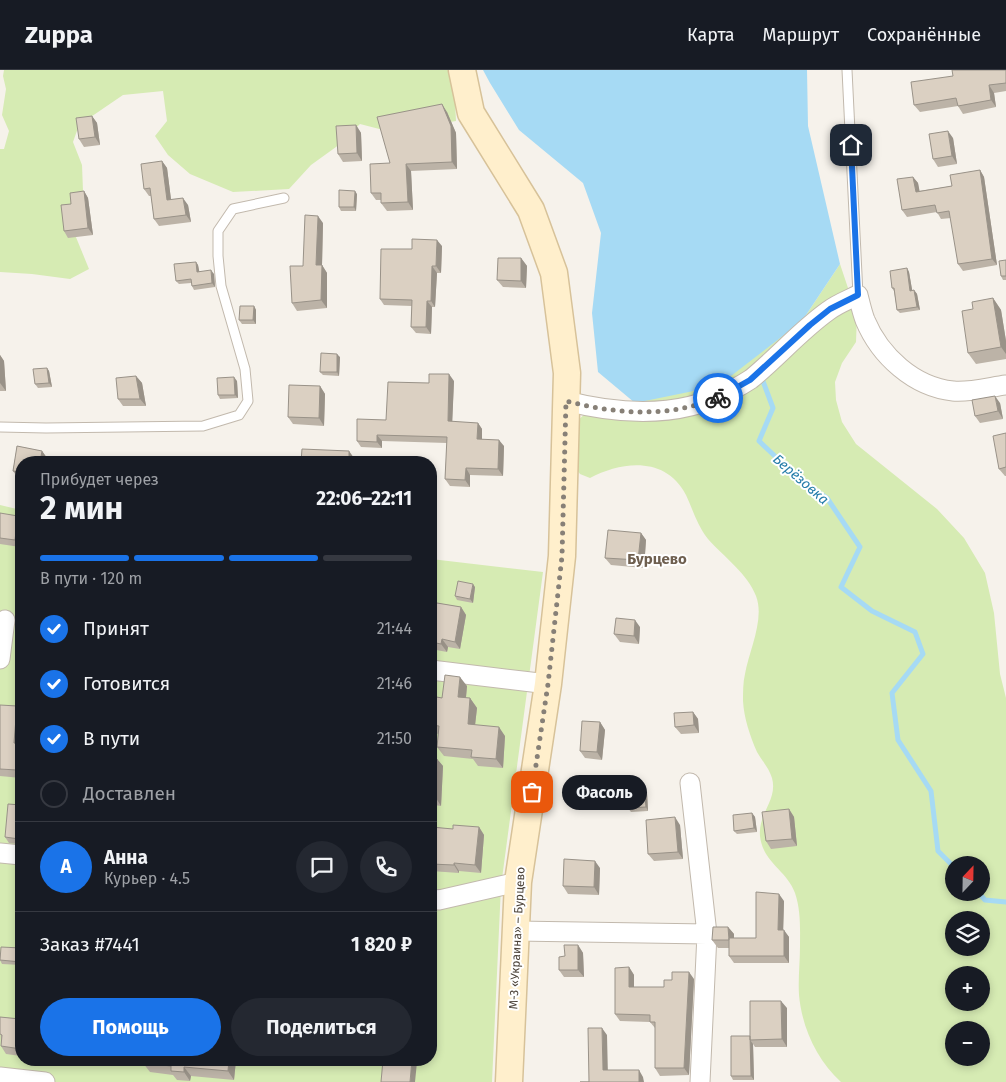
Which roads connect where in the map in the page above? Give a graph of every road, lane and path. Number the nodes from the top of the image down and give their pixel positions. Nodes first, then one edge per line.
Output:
1 (462, 70) edge
2 (847, 70) edge
3 (284, 198) dead end
4 (858, 295) junction
5 (1006, 385) edge
6 (566, 401) junction
7 (0, 427) edge
8 (9, 620) edge
9 (0, 659) edge
10 (437, 671) edge
11 (548, 684) junction
12 (690, 783) dead end
13 (0, 853) edge
14 (15, 854) edge
15 (518, 882) junction
16 (437, 900) edge
17 (516, 931) junction
18 (707, 934) junction
19 (0, 1077) edge
20 (44, 1082) edge
21 (509, 1082) edge
22 (700, 1082) edge

1 - 6 street, М-3 «Украина» – Бурцево
2 - 4 lane
3 - 7 lane
4 - 5 street
4 - 6 street
6 - 11 street, М-3 «Украина» – Бурцево
8 - 9 street
10 - 11 street
11 - 15 street, М-3 «Украина» – Бурцево
12 - 18 street
13 - 14 street
15 - 16 street
15 - 17 street, М-3 «Украина» – Бурцево
17 - 18 street
17 - 21 street, М-3 «Украина» – Бурцево
18 - 22 street
19 - 20 street

